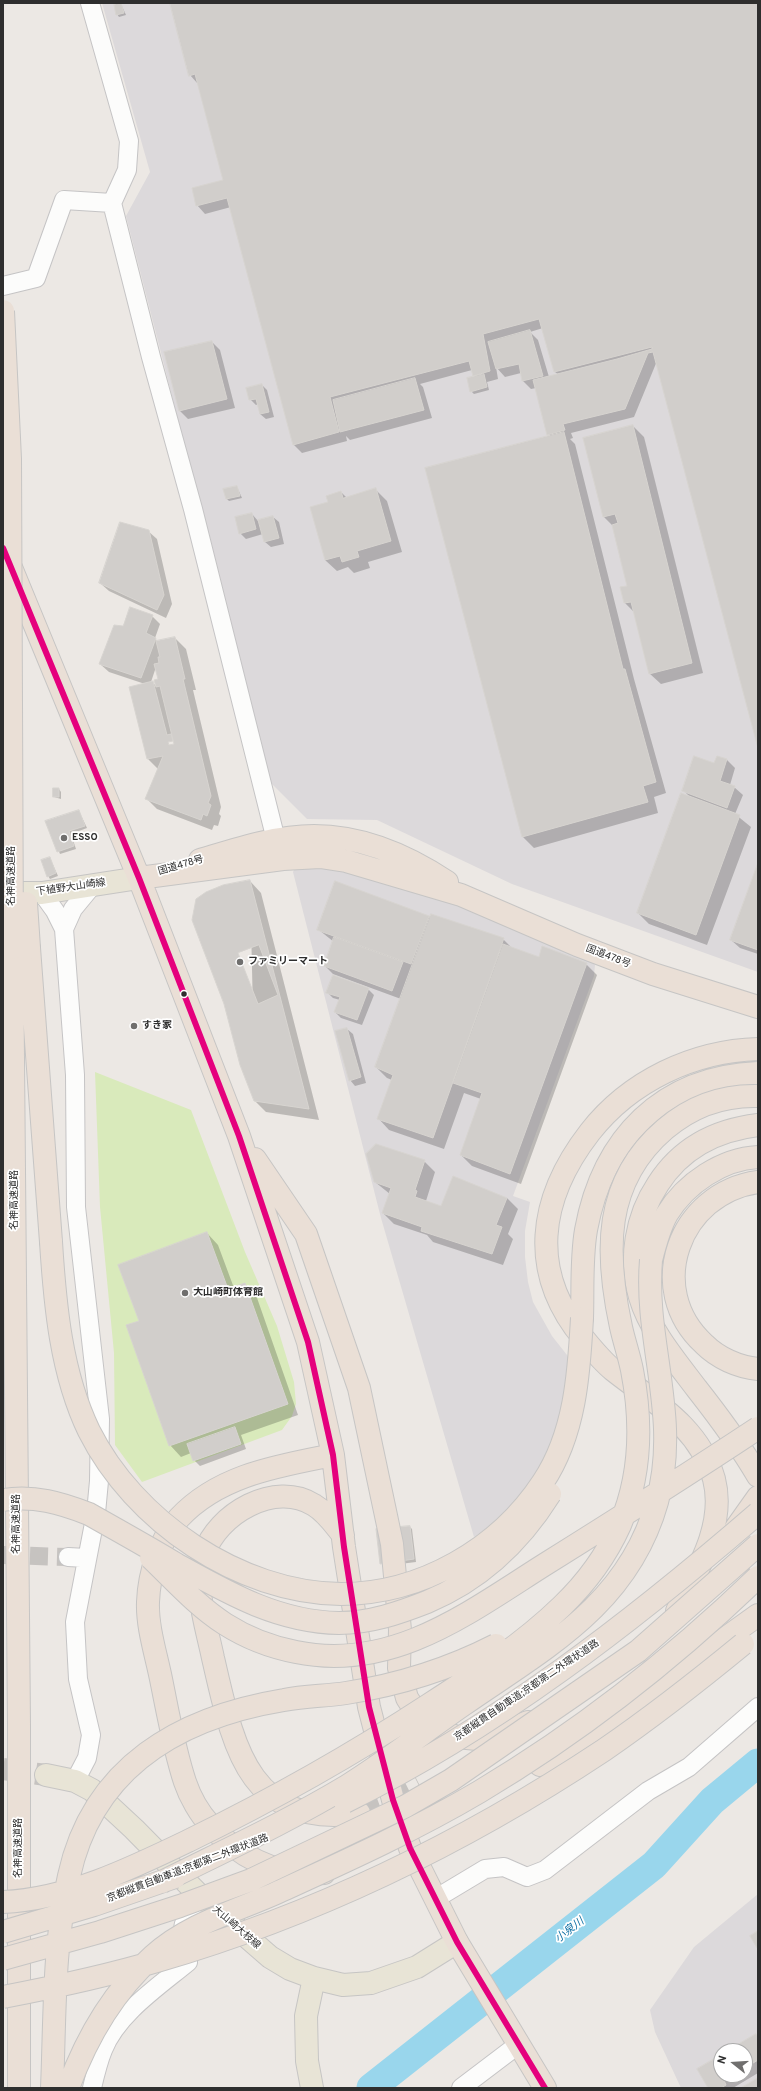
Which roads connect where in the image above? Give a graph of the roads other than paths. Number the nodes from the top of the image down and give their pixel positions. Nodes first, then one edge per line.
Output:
1 (90, 3) edge
2 (112, 202) junction
3 (3, 286) edge
4 (3, 311) edge
5 (3, 548) edge
6 (276, 840) junction
7 (139, 878) junction
8 (92, 886) junction
9 (3, 893) edge
10 (42, 893) junction
11 (462, 895) junction
12 (64, 929) junction
13 (21, 948) junction
14 (758, 1007) edge
15 (758, 1049) edge
16 (758, 1073) edge
17 (758, 1096) edge
18 (758, 1125) edge
19 (239, 1136) junction
20 (758, 1157) edge
21 (758, 1182) edge
22 (582, 1318) junction
23 (758, 1369) edge
24 (758, 1428) edge
25 (333, 1455) junction
26 (758, 1476) edge
27 (758, 1497) edge
28 (3, 1500) edge
29 (758, 1513) edge
30 (111, 1526) junction
31 (343, 1535) junction
32 (611, 1543) junction
33 (758, 1545) edge
34 (68, 1557) tunnel mouth
35 (86, 1558) junction
36 (758, 1576) edge
37 (677, 1611) junction
38 (758, 1615) edge
39 (758, 1633) edge
40 (693, 1661) junction
41 (567, 1706) junction
42 (758, 1707) edge
43 (46, 1775) tunnel mouth
44 (75, 1781) junction
45 (420, 1786) tunnel mouth
46 (359, 1813) tunnel mouth
47 (447, 1820) dead end
48 (378, 1855) dead end
49 (162, 1882) junction
50 (201, 1897) junction
51 (435, 1899) junction
52 (3, 1902) edge
53 (3, 1932) edge
54 (457, 1942) junction
55 (3, 1959) edge
56 (314, 1978) junction
57 (3, 1996) edge
58 (516, 2039) junction
59 (19, 2088) edge
60 (52, 2088) edge
61 (68, 2088) edge
62 (92, 2088) edge
63 (312, 2088) edge
64 (461, 2088) edge
65 (545, 2088) edge

1 - 2 street
2 - 3 street
2 - 6 street
4 - 13 highway, bridge
5 - 7 highway
6 - 7 highway, 国道478号
6 - 11 highway, 国道478号
7 - 8 main road, 下植野大山崎線
7 - 11 highway, 国道478号
7 - 19 highway
8 - 10 main road, 下植野大山崎線
8 - 12 street
9 - 10 main road, 下植野大山崎線
10 - 12 street
11 - 14 highway, 国道478号
12 - 35 street
13 - 22 highway, bridge
13 - 59 highway, 名神高速道路
15 - 37 highway
16 - 22 highway
17 - 32 highway, bridge
18 - 26 highway
19 - 25 highway
19 - 41 highway
20 - 49 highway, bridge
21 - 23 highway
22 - 30 highway, bridge
24 - 30 highway, bridge
25 - 31 highway
25 - 48 highway
27 - 37 highway
28 - 30 highway, bridge
29 - 49 highway, 京都縦貫自動車道;京都第二外環状道路, bridge
31 - 46 highway
31 - 51 highway
32 - 52 highway, bridge
32 - 60 highway, bridge
33 - 55 highway, bridge
34 - 35 street
35 - 44 street
36 - 40 highway, bridge
36 - 61 highway, bridge
37 - 41 highway
38 - 40 highway
39 - 57 highway, bridge
40 - 47 highway
41 - 45 highway
42 - 51 street
43 - 44 main road, 大山崎大枝線
44 - 50 main road, 大山崎大枝線
49 - 53 highway, 京都縦貫自動車道;京都第二外環状道路, bridge
50 - 56 main road, 大山崎大枝線
50 - 62 street
51 - 54 highway
54 - 56 main road, 大山崎大枝線
54 - 58 highway
56 - 63 main road
58 - 64 street
58 - 65 highway

